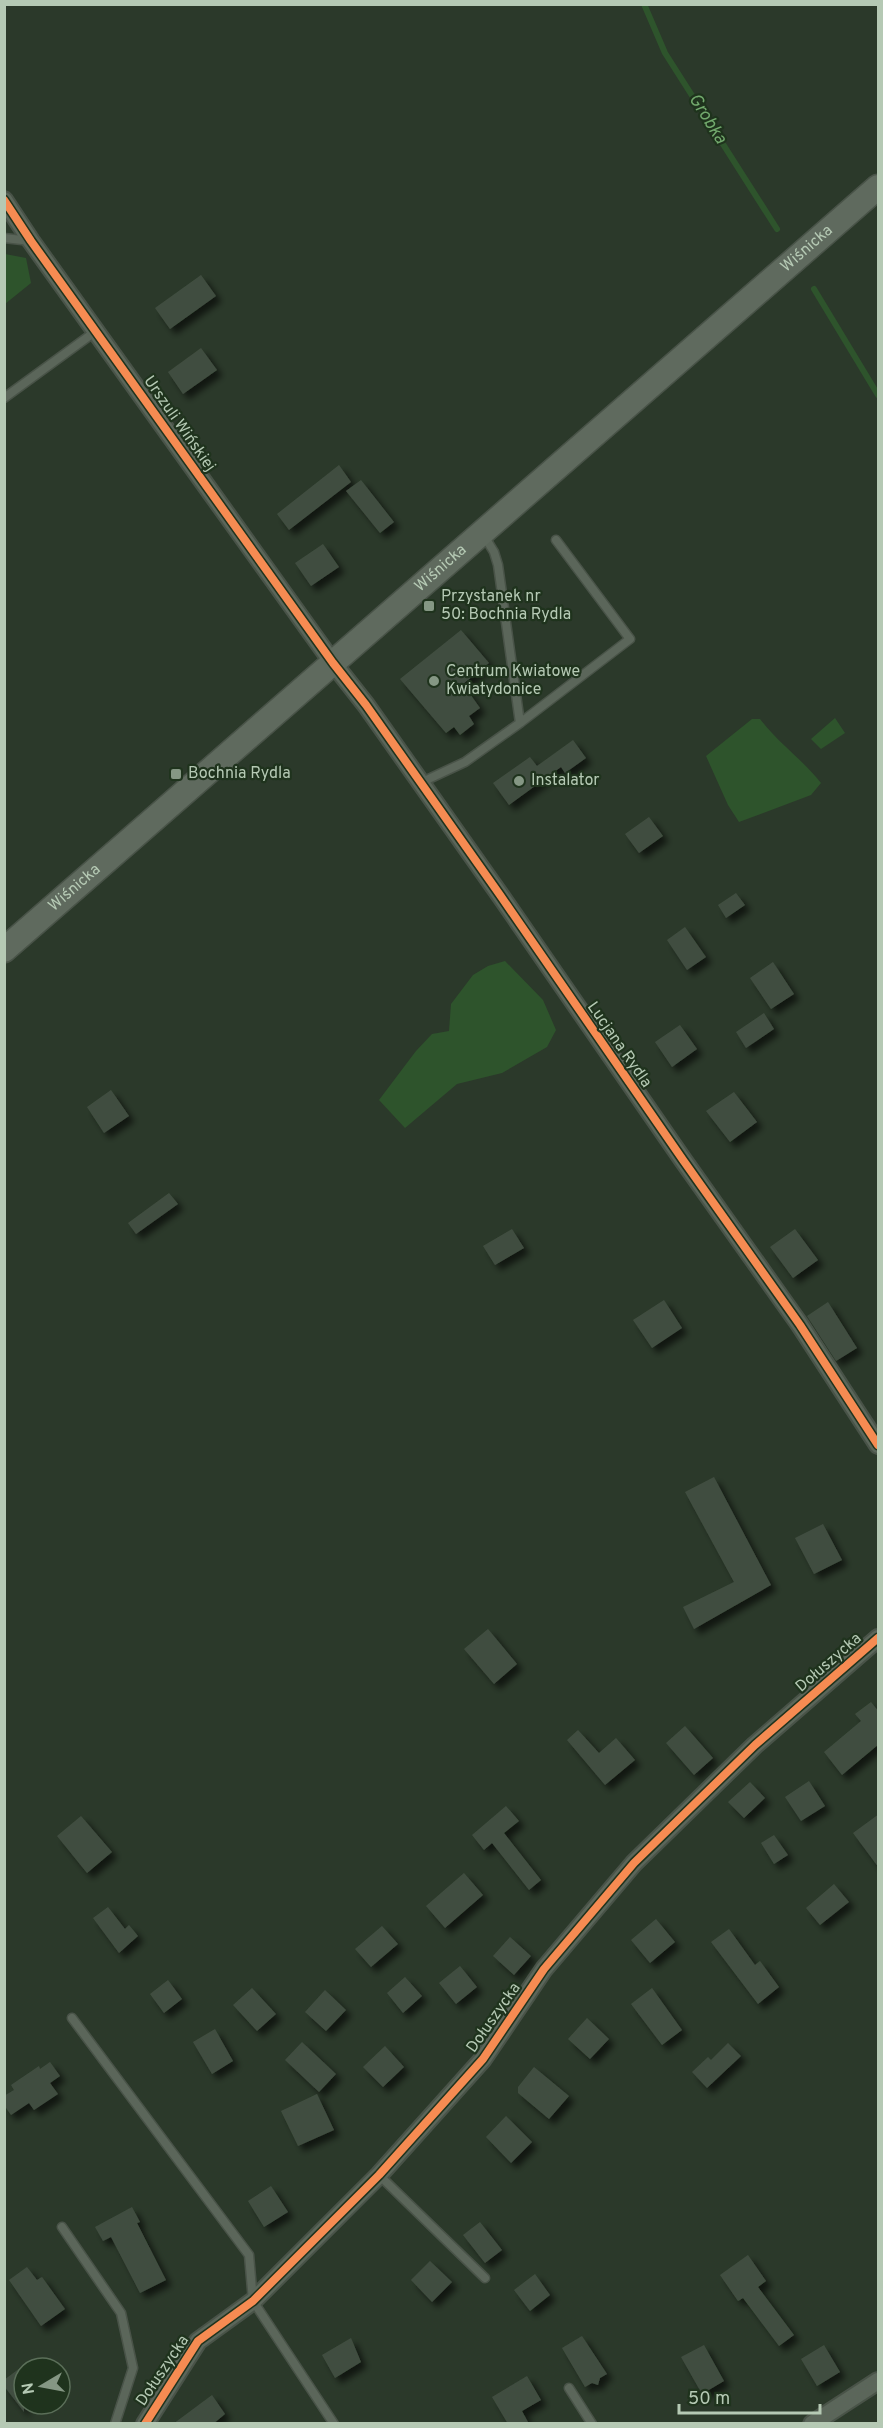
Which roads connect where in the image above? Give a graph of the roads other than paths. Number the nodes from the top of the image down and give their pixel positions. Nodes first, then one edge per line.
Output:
1 (879, 187) edge
2 (4, 201) edge
3 (4, 238) edge
4 (31, 241) junction
5 (96, 330) junction
6 (4, 398) edge
7 (482, 533) junction
8 (556, 540) dead end
9 (333, 663) junction
10 (520, 723) junction
11 (420, 783) junction
12 (4, 950) edge
13 (879, 1445) edge
14 (879, 1638) edge
15 (72, 2018) dead end
16 (379, 2175) junction
17 (62, 2227) dead end
18 (485, 2278) dead end
19 (253, 2301) junction
20 (879, 2381) edge
21 (569, 2388) dead end
22 (116, 2424) edge
23 (145, 2424) edge
24 (334, 2424) edge
25 (592, 2424) edge
26 (812, 2424) edge

1 - 7 main road, Wiśnicka
2 - 4 street, Urszuli Wińskiej
3 - 4 lane
4 - 5 street, Urszuli Wińskiej
5 - 6 lane
5 - 9 street, Urszuli Wińskiej
7 - 9 main road, Wiśnicka
7 - 10 lane
8 - 10 lane
9 - 11 street, Lucjana Rydla
9 - 12 main road, Wiśnicka
10 - 11 lane
11 - 13 street, Lucjana Rydla
14 - 16 street, Dołuszycka
15 - 19 lane
16 - 18 lane
16 - 19 street, Dołuszycka
17 - 22 lane
19 - 23 street, Dołuszycka
19 - 24 lane
20 - 26 street
21 - 25 lane

